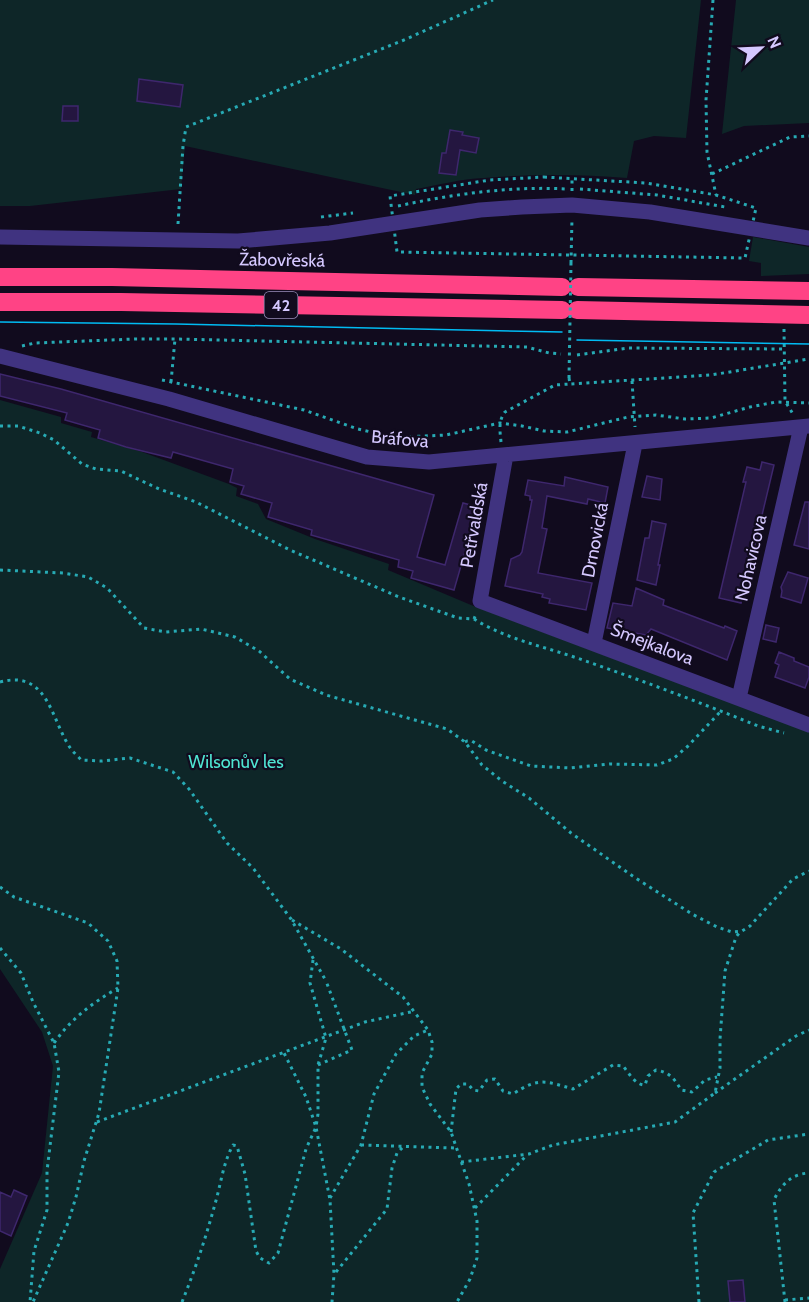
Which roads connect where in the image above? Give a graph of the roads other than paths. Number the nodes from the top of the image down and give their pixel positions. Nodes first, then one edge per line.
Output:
1 (0, 237) edge
2 (809, 238) edge
3 (0, 277) edge
4 (809, 291) edge
5 (0, 302) edge
6 (809, 315) edge
7 (6, 352) edge
8 (805, 427) edge
9 (635, 444) junction
10 (506, 455) junction
11 (480, 601) joint
12 (594, 643) junction
13 (739, 698) junction
14 (809, 725) edge

1 - 2 street
3 - 4 highway, Žabovřeská / 42
5 - 6 highway, 42
7 - 10 street, Bráfova
8 - 9 street, Bráfova
8 - 13 street, Nohavicova
9 - 10 street, Bráfova
9 - 12 street, Drnovická
10 - 11 street, Petřvaldská
11 - 12 street, Šmejkalova
12 - 13 street, Šmejkalova
13 - 14 street, Šmejkalova

